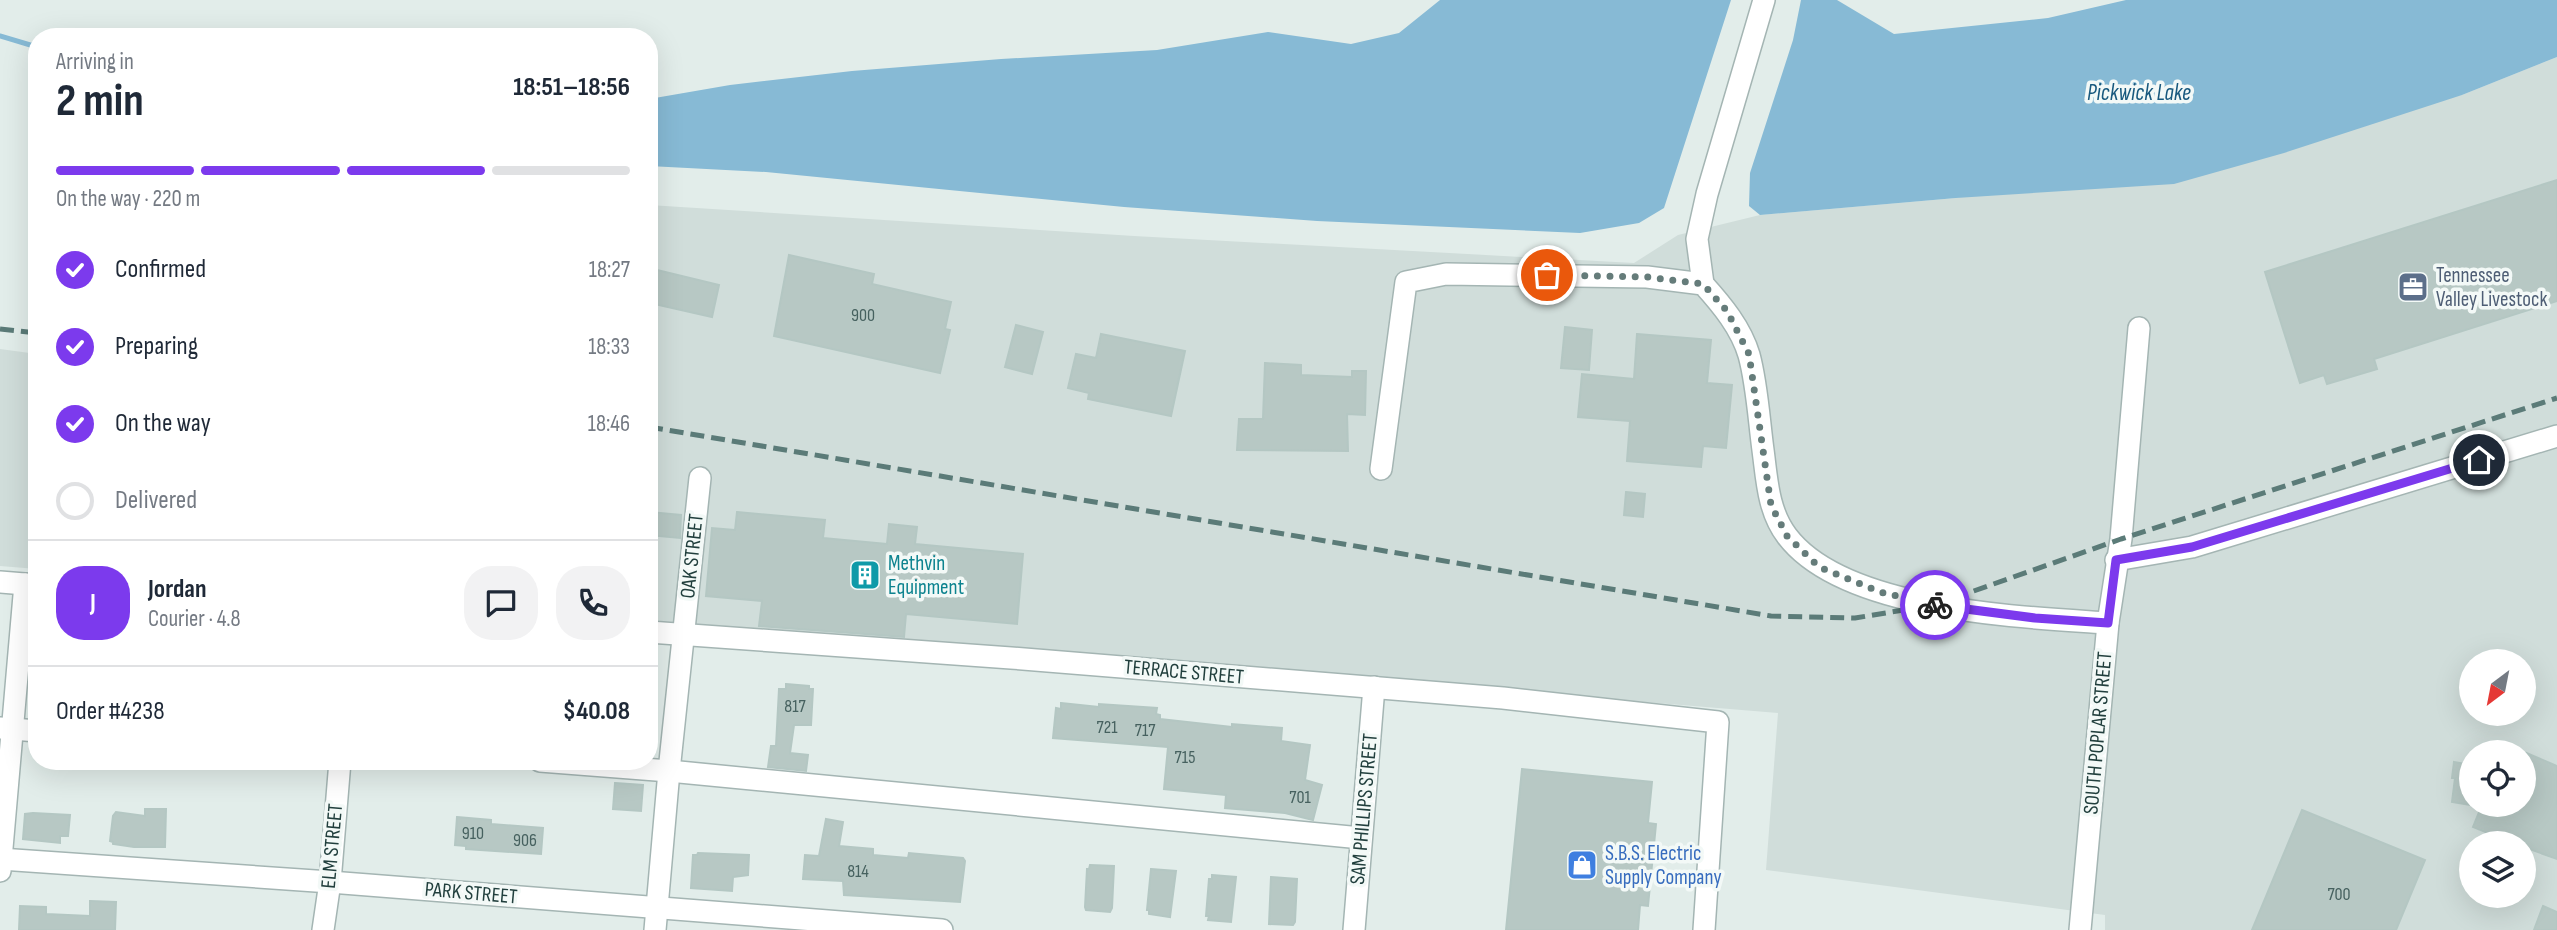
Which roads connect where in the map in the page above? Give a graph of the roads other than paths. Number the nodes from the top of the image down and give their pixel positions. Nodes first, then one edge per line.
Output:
1 (1764, 0) edge
2 (1703, 284) junction
3 (2139, 328) dead end
4 (2557, 436) edge
5 (1381, 469) dead end
6 (700, 478) dead end
7 (2116, 560) junction
8 (0, 582) edge
9 (28, 585) edge
10 (28, 602) edge
11 (2108, 623) junction
12 (658, 633) edge
13 (684, 635) junction
14 (1374, 687) junction
15 (6, 729) edge
16 (28, 730) edge
17 (339, 770) edge
18 (656, 770) edge
19 (669, 771) junction
20 (1361, 838) junction
21 (0, 863) edge
22 (330, 882) junction
23 (656, 919) edge
24 (323, 930) edge
25 (942, 930) edge
26 (1354, 930) edge
27 (1704, 930) edge
28 (2081, 930) edge

1 - 2 street
2 - 5 street
2 - 11 street
3 - 7 street, SOUTH POPLAR STREET
4 - 7 street
6 - 13 street, OAK STREET
7 - 11 street, SOUTH POPLAR STREET
8 - 9 street
10 - 15 street
11 - 28 street, SOUTH POPLAR STREET
12 - 13 street, TERRACE STREET
13 - 14 street, TERRACE STREET
13 - 19 street, OAK STREET
14 - 20 street, SAM PHILLIPS STREET
14 - 27 street, TERRACE STREET
15 - 16 street
15 - 21 street
17 - 22 street, ELM STREET
18 - 19 street
19 - 20 street
19 - 23 street, OAK STREET
20 - 26 street, SAM PHILLIPS STREET
21 - 22 street, PARK STREET
22 - 23 street, PARK STREET
22 - 24 street, ELM STREET
23 - 25 street, PARK STREET

